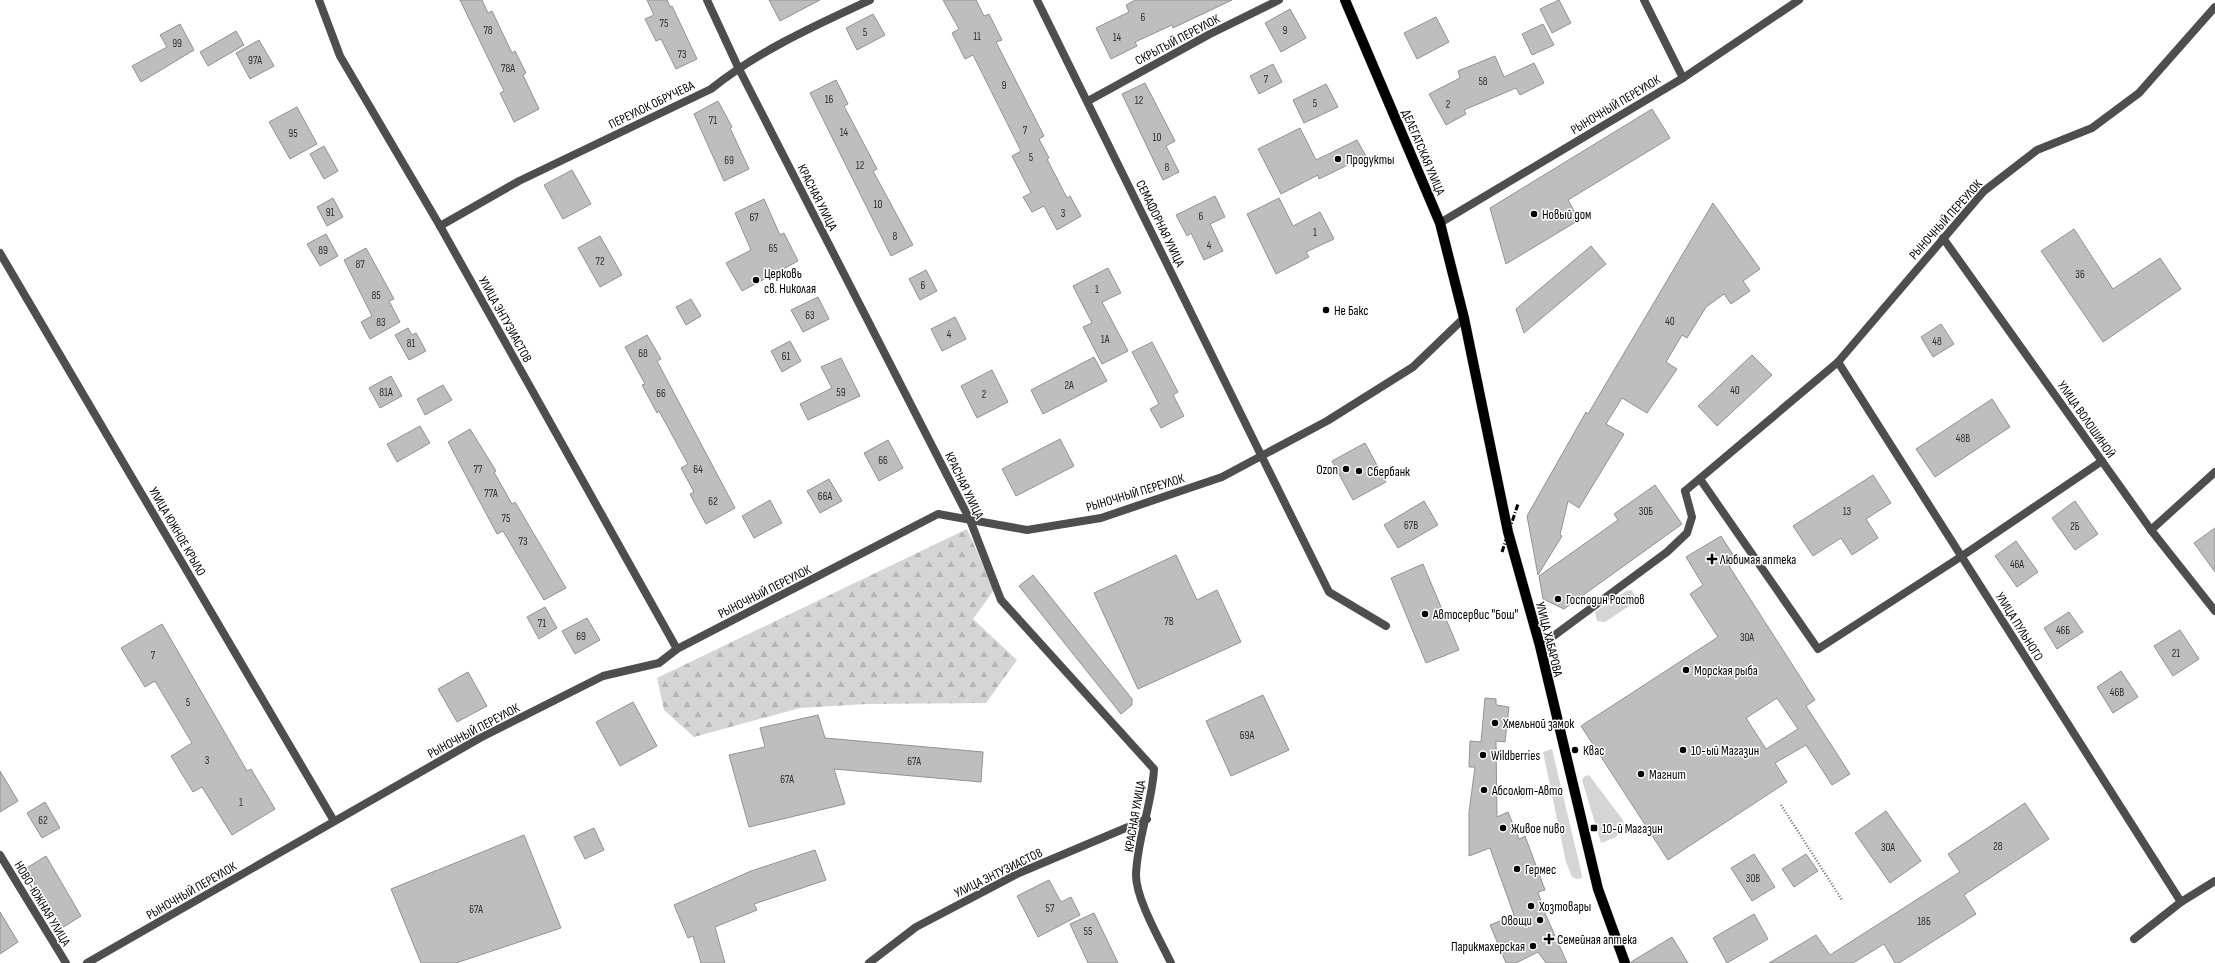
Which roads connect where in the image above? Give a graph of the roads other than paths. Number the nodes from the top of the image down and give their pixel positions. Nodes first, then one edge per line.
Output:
1 (319, 0) edge
2 (707, 0) edge
3 (870, 0) edge
4 (1037, 0) edge
5 (1279, 0) edge
6 (1345, 0) edge
7 (1644, 0) edge
8 (1799, 0) edge
9 (2215, 7) edge
10 (738, 67) junction
11 (1683, 78) junction
12 (1088, 101) junction
13 (1440, 223) junction
14 (440, 226) junction
15 (1943, 238) junction
16 (0, 253) edge
17 (1464, 318) junction
18 (1838, 362) junction
19 (1262, 458) junction
20 (2102, 461) junction
21 (2215, 472) edge
22 (1700, 479) junction
23 (970, 520) junction
24 (2151, 530) junction
25 (1962, 556) junction
26 (2215, 611) edge
27 (1386, 626) dead end
28 (1540, 646) junction
29 (677, 649) junction
30 (1147, 819) junction
31 (334, 821) junction
32 (0, 855) edge
33 (2214, 883) edge
34 (2181, 902) junction
35 (2134, 939) dead end
36 (89, 962) edge
37 (66, 963) edge
38 (869, 963) edge
39 (1171, 963) edge
40 (1625, 963) edge

1 - 14 street, УЛИЦА ЭНТУЗИАСТОВ
2 - 10 street, КРАСНАЯ УЛИЦА
3 - 10 street, ПЕРЕУЛОК ОБРУЧЕВА
4 - 12 street, СЕМАФОРНАЯ УЛИЦА
5 - 12 street, СКРЫТЫЙ ПЕРЕУЛОК
6 - 13 main road, ДЕЛЕГАТСКАЯ УЛИЦА
7 - 11 street
8 - 11 street, РЫНОЧНЫЙ ПЕРЕУЛОК
9 - 15 street, РЫНОЧНЫЙ ПЕРЕУЛОК
10 - 14 street, ПЕРЕУЛОК ОБРУЧЕВА
10 - 23 street, КРАСНАЯ УЛИЦА
11 - 13 street, РЫНОЧНЫЙ ПЕРЕУЛОК
12 - 19 street, СЕМАФОРНАЯ УЛИЦА
13 - 17 main road, ДЕЛЕГАТСКАЯ УЛИЦА
14 - 29 street, УЛИЦА ЭНТУЗИАСТОВ
15 - 18 street, РЫНОЧНЫЙ ПЕРЕУЛОК
15 - 20 street, УЛИЦА ВОЛОШИНОЙ
16 - 31 street, УЛИЦА ЮЖНОЕ КРЫЛО
17 - 19 street, РЫНОЧНЫЙ ПЕРЕУЛОК
17 - 28 main road, УЛИЦА ХАБАРОВА
18 - 22 street, РЫНОЧНЫЙ ПЕРЕУЛОК
18 - 25 street, УЛИЦА ПУЛЬНОГО
19 - 23 street, РЫНОЧНЫЙ ПЕРЕУЛОК
19 - 27 street, СЕМАФОРНАЯ УЛИЦА
20 - 24 street, УЛИЦА ВОЛОШИНОЙ
20 - 25 street
21 - 24 street
22 - 25 street
22 - 28 street, РЫНОЧНЫЙ ПЕРЕУЛОК
23 - 29 street, РЫНОЧНЫЙ ПЕРЕУЛОК
23 - 30 street, КРАСНАЯ УЛИЦА
24 - 26 street, УЛИЦА ВОЛОШИНОЙ
25 - 34 street, УЛИЦА ПУЛЬНОГО
28 - 40 main road, УЛИЦА ХАБАРОВА
29 - 31 street, РЫНОЧНЫЙ ПЕРЕУЛОК
30 - 38 street, УЛИЦА ЭНТУЗИАСТОВ
30 - 39 street, КРАСНАЯ УЛИЦА
31 - 36 street, РЫНОЧНЫЙ ПЕРЕУЛОК
32 - 37 street, НОВО-ЮЖНАЯ УЛИЦА
33 - 34 street
34 - 35 street

